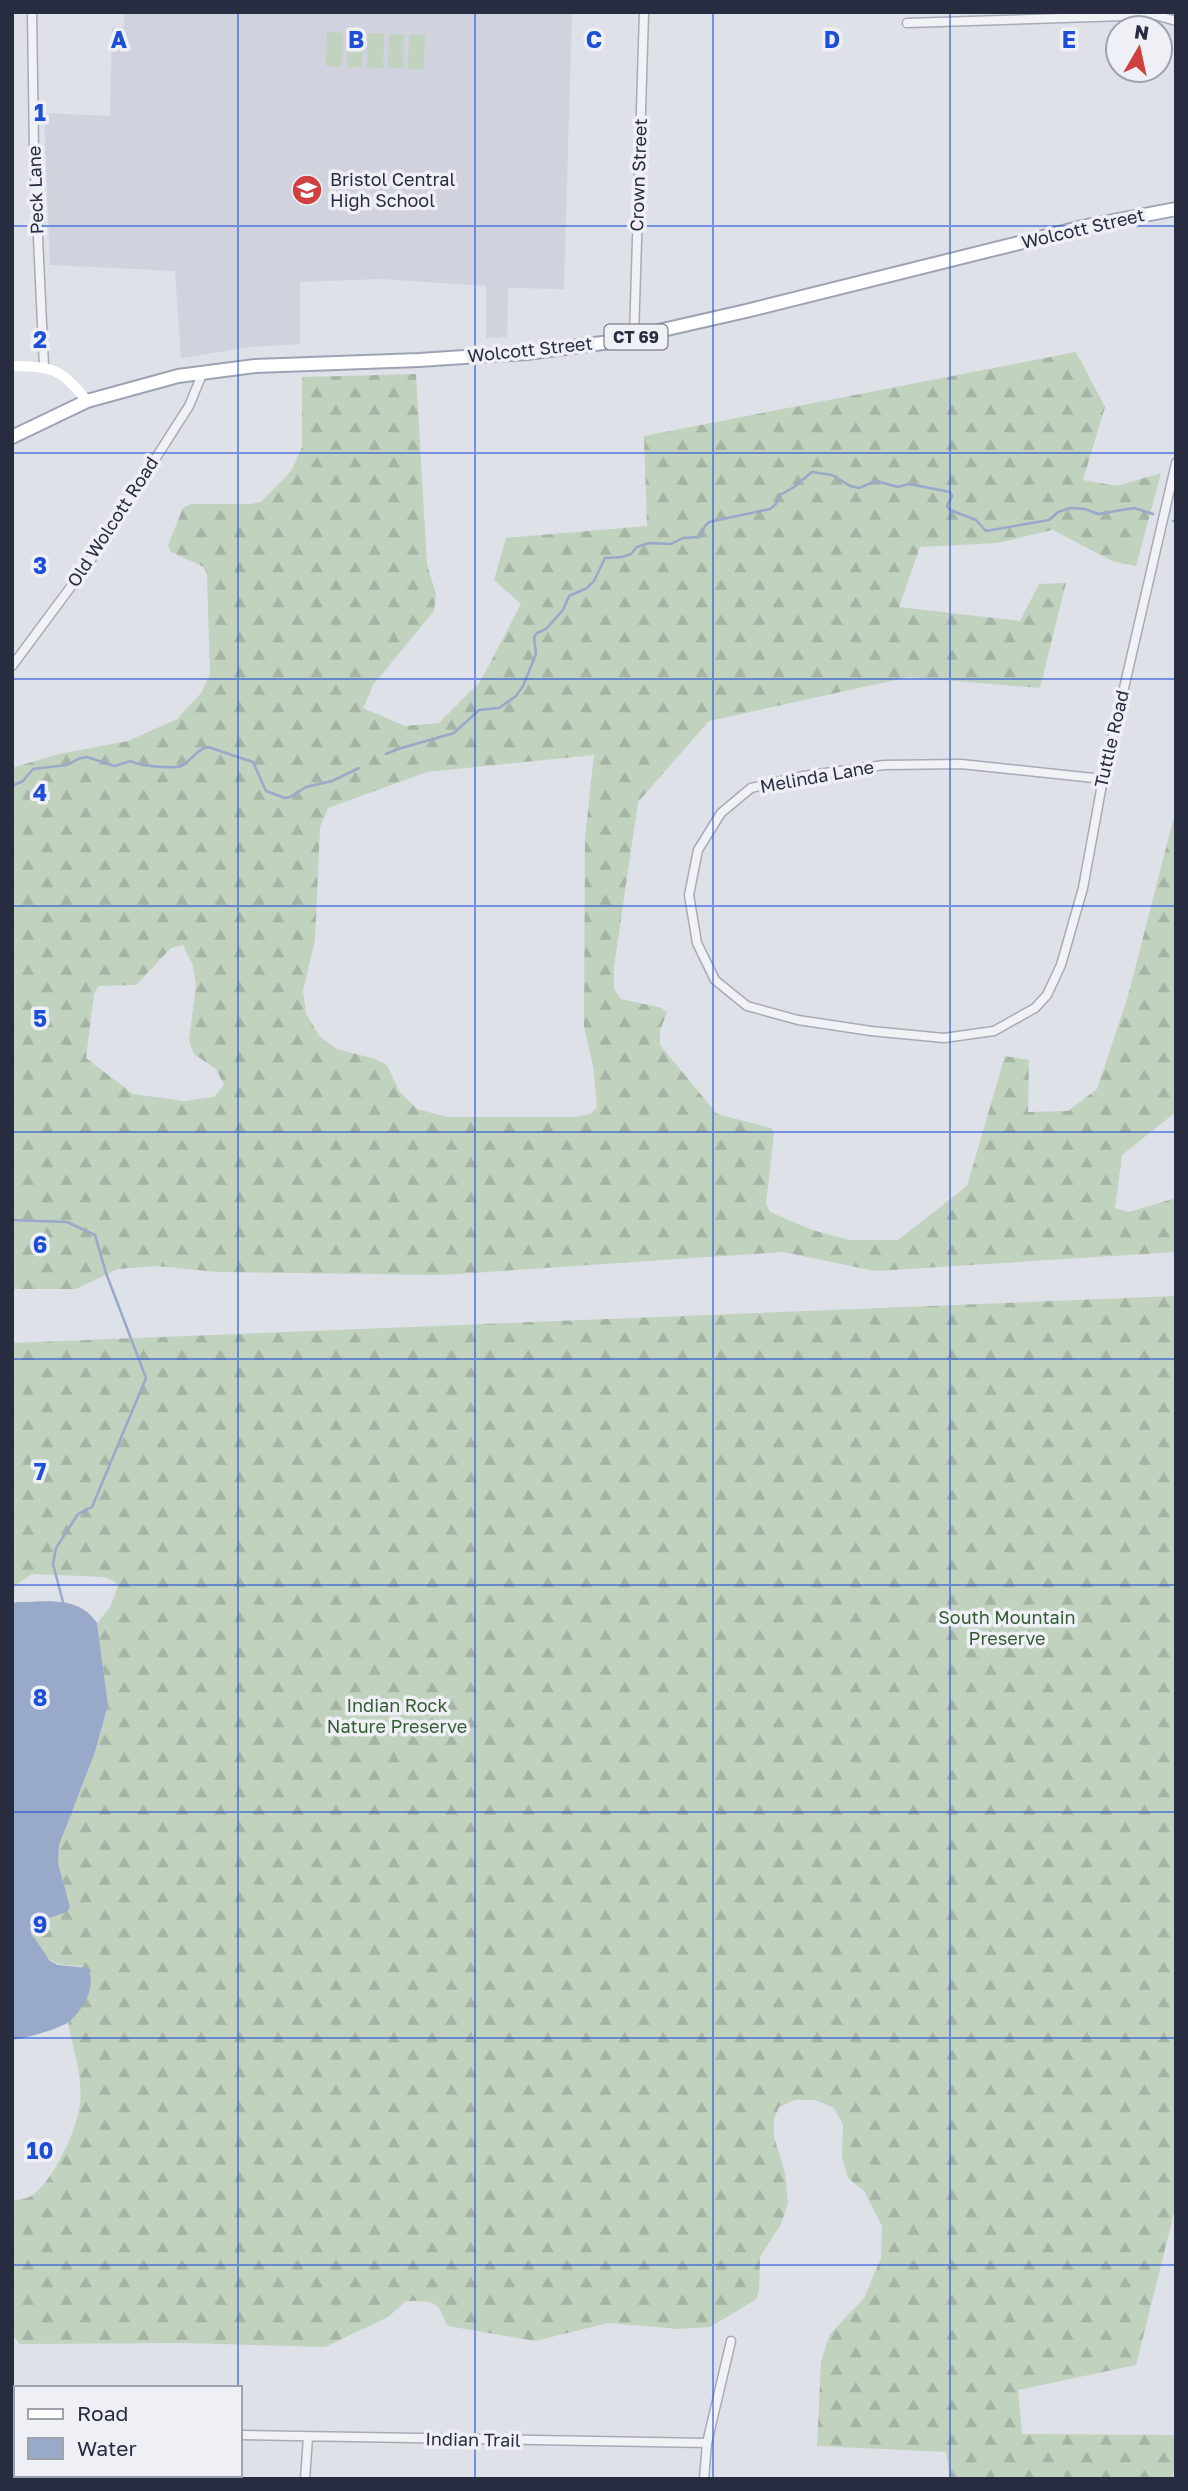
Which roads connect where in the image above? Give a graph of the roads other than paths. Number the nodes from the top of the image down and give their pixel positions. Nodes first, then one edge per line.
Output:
1 (32, 12) edge
2 (644, 12) edge
3 (1176, 21) edge
4 (907, 23) dead end
5 (1176, 209) edge
6 (634, 337) junction
7 (12, 366) edge
8 (44, 367) junction
9 (203, 372) junction
10 (87, 401) junction
11 (12, 437) edge
12 (1176, 463) edge
13 (12, 666) edge
14 (1103, 779) junction
15 (1035, 1008) joint
16 (731, 2341) dead end
17 (242, 2435) edge
18 (308, 2437) junction
19 (707, 2443) junction
20 (305, 2479) edge
21 (704, 2479) edge

1 - 8 street, Peck Lane
2 - 6 street, Crown Street
3 - 4 street
5 - 6 main road, Wolcott Street / CT 69
6 - 9 main road, Wolcott Street / CT 69
7 - 8 main road
8 - 10 main road
9 - 10 main road, Wolcott Street / CT 69
9 - 13 street, Old Wolcott Road
10 - 11 main road, CT 69
12 - 14 street, Tuttle Road
14 - 15 street, Tuttle Road
14 - 15 street, Melinda Lane
16 - 19 street
17 - 18 street, Indian Trail
18 - 19 street, Indian Trail
18 - 20 street
19 - 21 street

